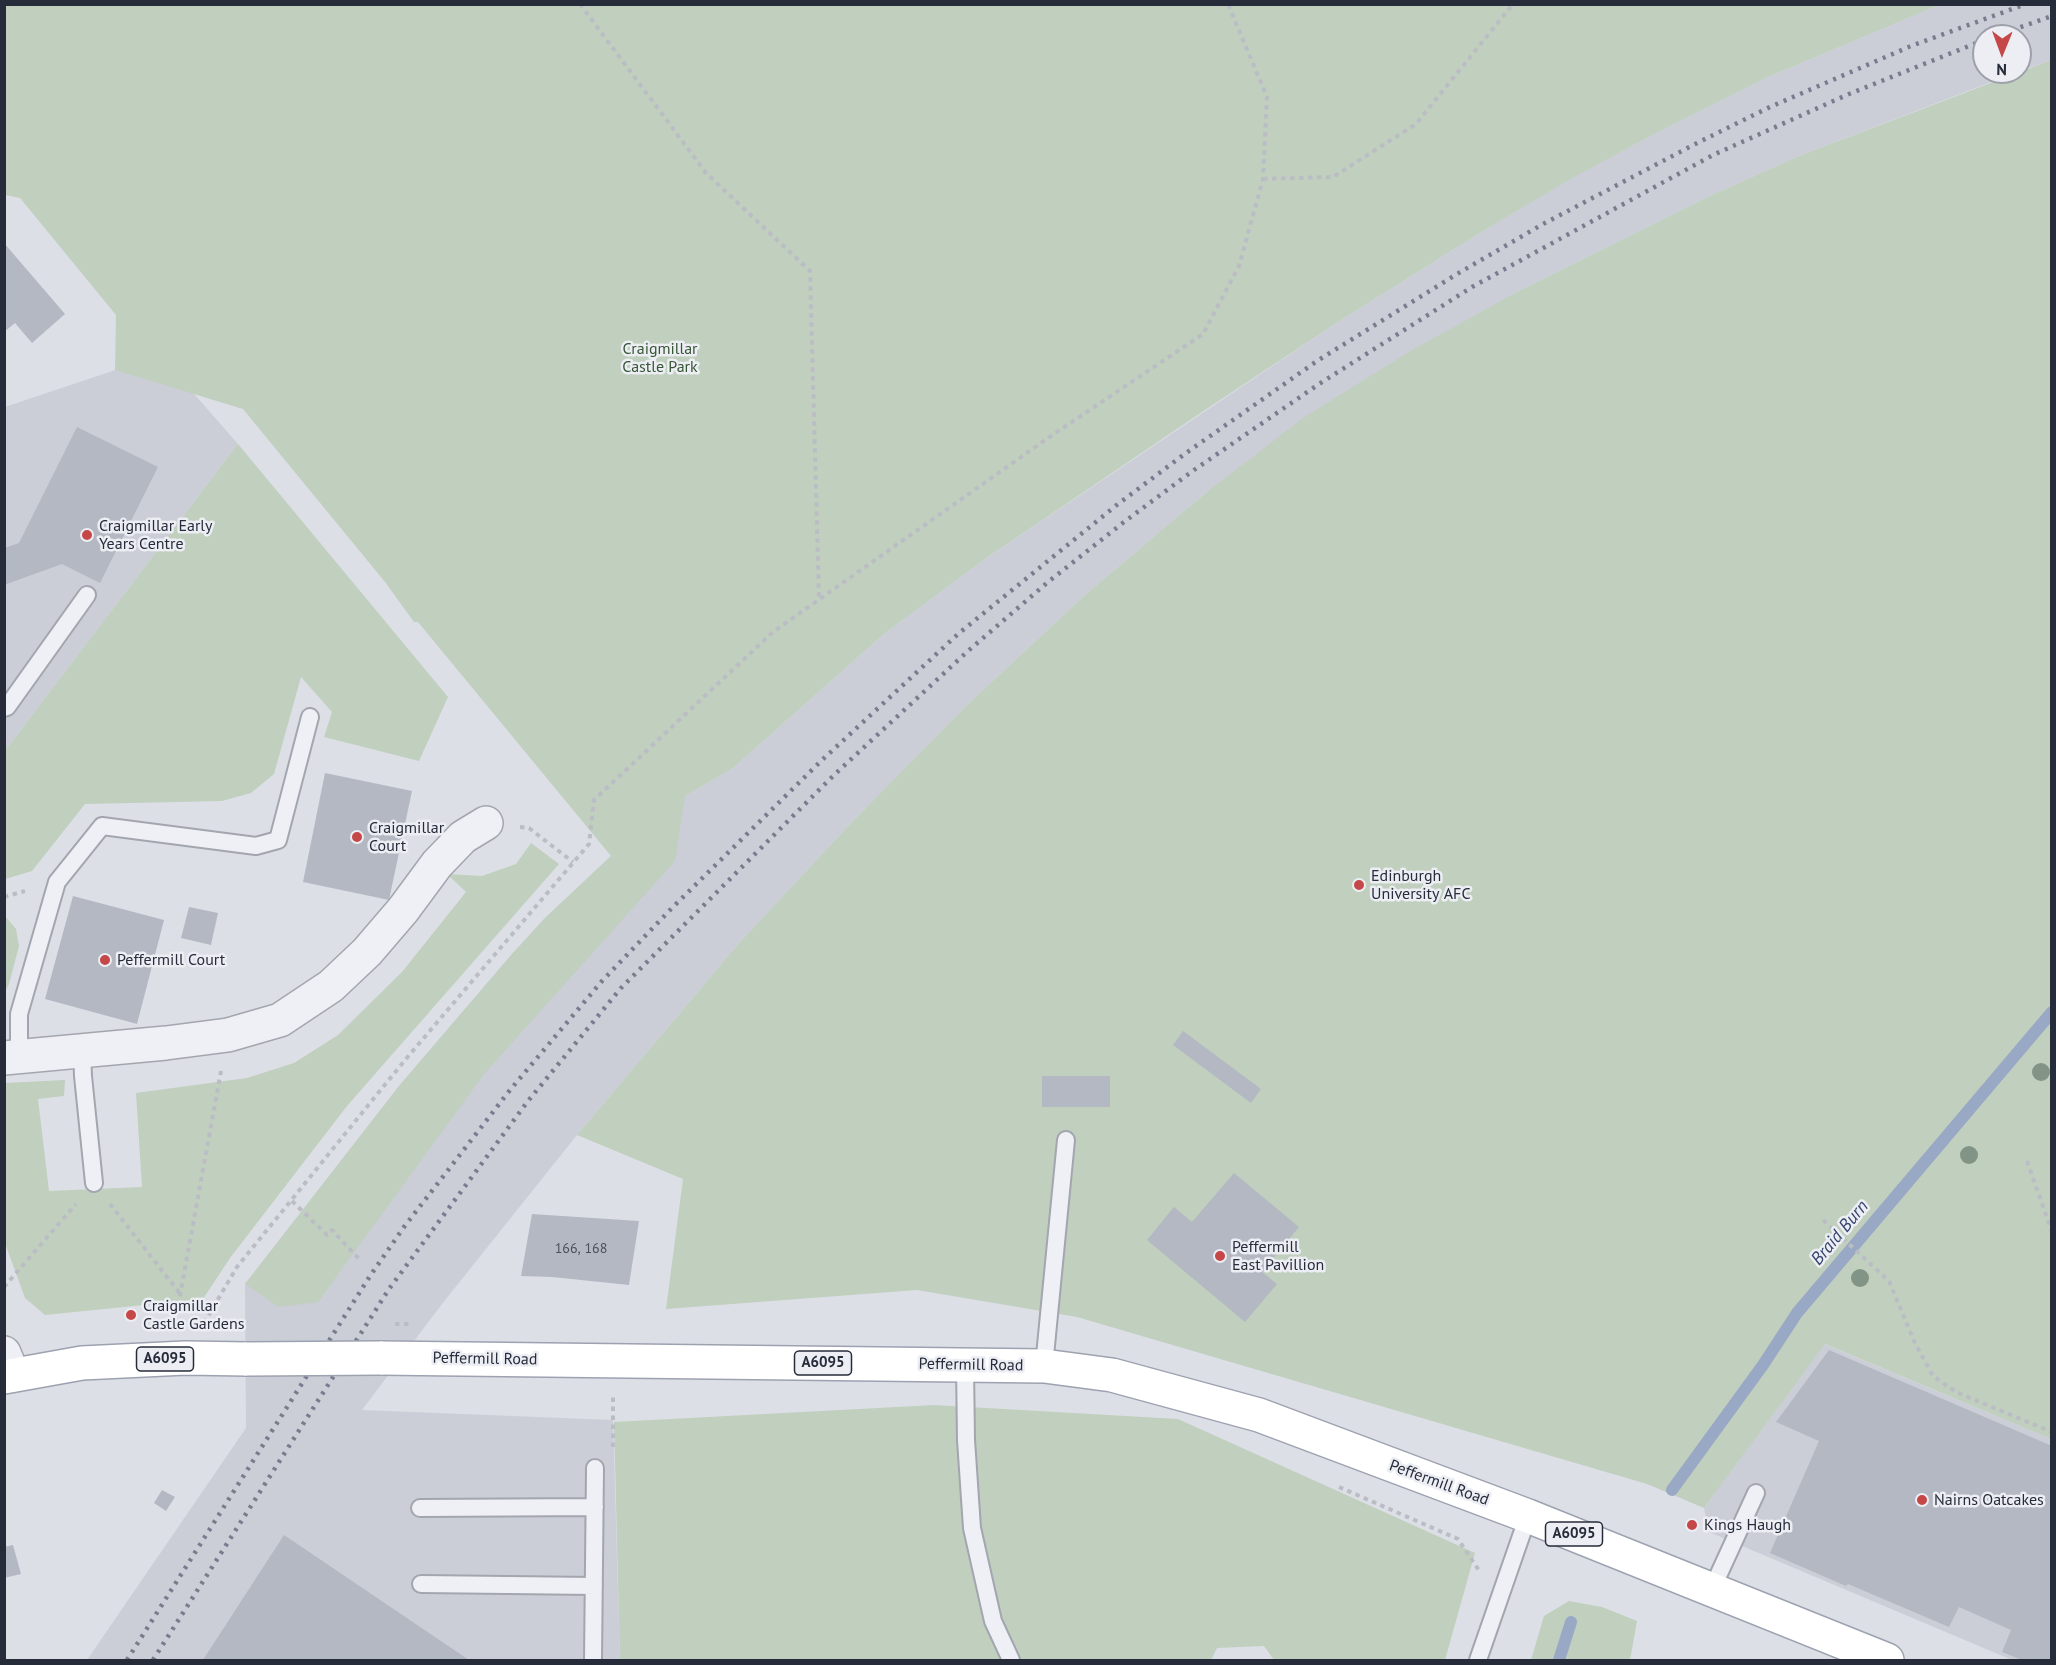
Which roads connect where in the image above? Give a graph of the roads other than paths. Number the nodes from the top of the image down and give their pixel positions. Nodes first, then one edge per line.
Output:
1 (87, 595) dead end
2 (4, 708) edge
3 (310, 717) dead end
4 (486, 823) road end
5 (82, 1050) junction
6 (12, 1057) edge
7 (1066, 1140) dead end
8 (94, 1184) road end
9 (965, 1365) junction
10 (1044, 1366) junction
11 (7, 1368) edge
12 (595, 1468) dead end
13 (1756, 1493) dead end
14 (595, 1506) junction
15 (420, 1509) dead end
16 (1528, 1516) junction
17 (421, 1584) dead end
18 (594, 1586) junction
19 (1712, 1589) junction
20 (593, 1660) edge
21 (1011, 1660) edge
22 (1478, 1660) edge
23 (1887, 1660) edge

1 - 2 lane
3 - 6 lane
4 - 5 street
5 - 6 street
5 - 8 lane
7 - 10 lane
9 - 10 main road, Peffermill Road / A6095
9 - 11 main road, Peffermill Road / A6095, bridge
9 - 21 lane
10 - 16 main road, Peffermill Road / A6095
12 - 14 lane
13 - 19 lane
14 - 15 lane
14 - 18 lane
16 - 19 main road, Peffermill Road / A6095
16 - 22 lane
17 - 18 lane
18 - 20 lane
19 - 23 main road, Peffermill Road / A6095

